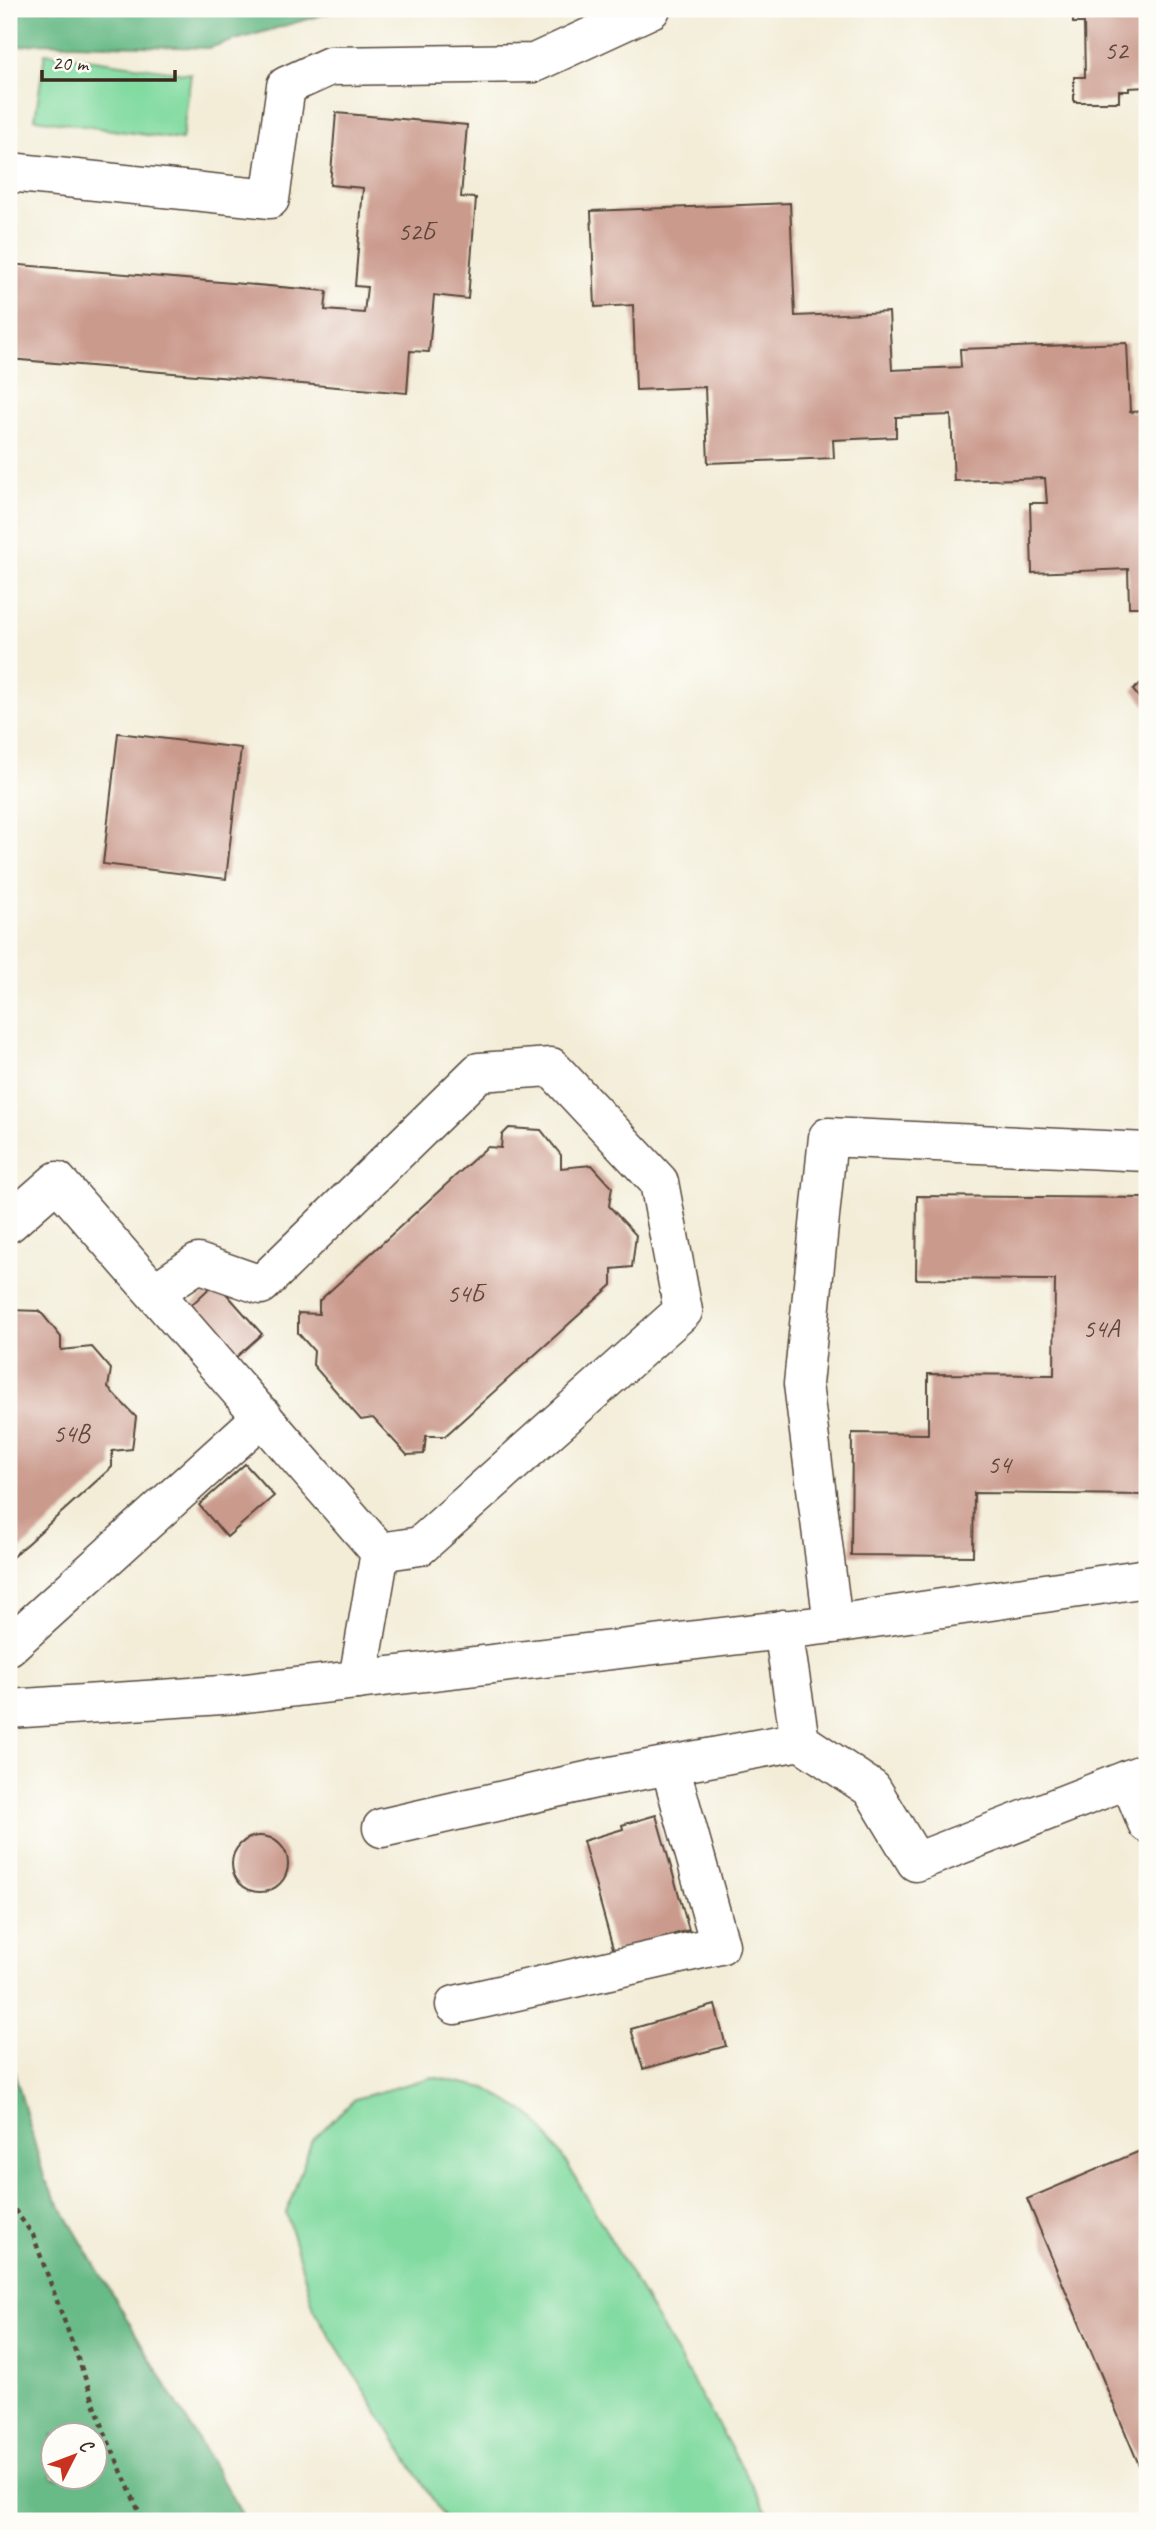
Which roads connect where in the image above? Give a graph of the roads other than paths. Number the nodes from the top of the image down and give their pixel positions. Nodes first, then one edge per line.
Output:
1 (651, 9) edge
2 (9, 172) edge
3 (1147, 1152) edge
4 (9, 1223) edge
5 (155, 1292) junction
6 (263, 1416) junction
7 (380, 1552) junction
8 (1147, 1578) edge
9 (833, 1624) junction
10 (783, 1629) junction
11 (9, 1646) edge
12 (358, 1680) junction
13 (9, 1709) edge
14 (800, 1741) junction
15 (670, 1766) junction
16 (1138, 1775) edge
17 (1147, 1823) edge
18 (382, 1828) dead end
19 (455, 2005) dead end

1 - 2 street
3 - 9 street
4 - 5 street
5 - 6 street
5 - 7 street
6 - 7 street
6 - 11 street
7 - 12 street
8 - 9 street
9 - 10 street
10 - 12 street
10 - 14 street
12 - 13 street
14 - 15 street
14 - 16 street
15 - 18 street
15 - 19 street
16 - 17 street

